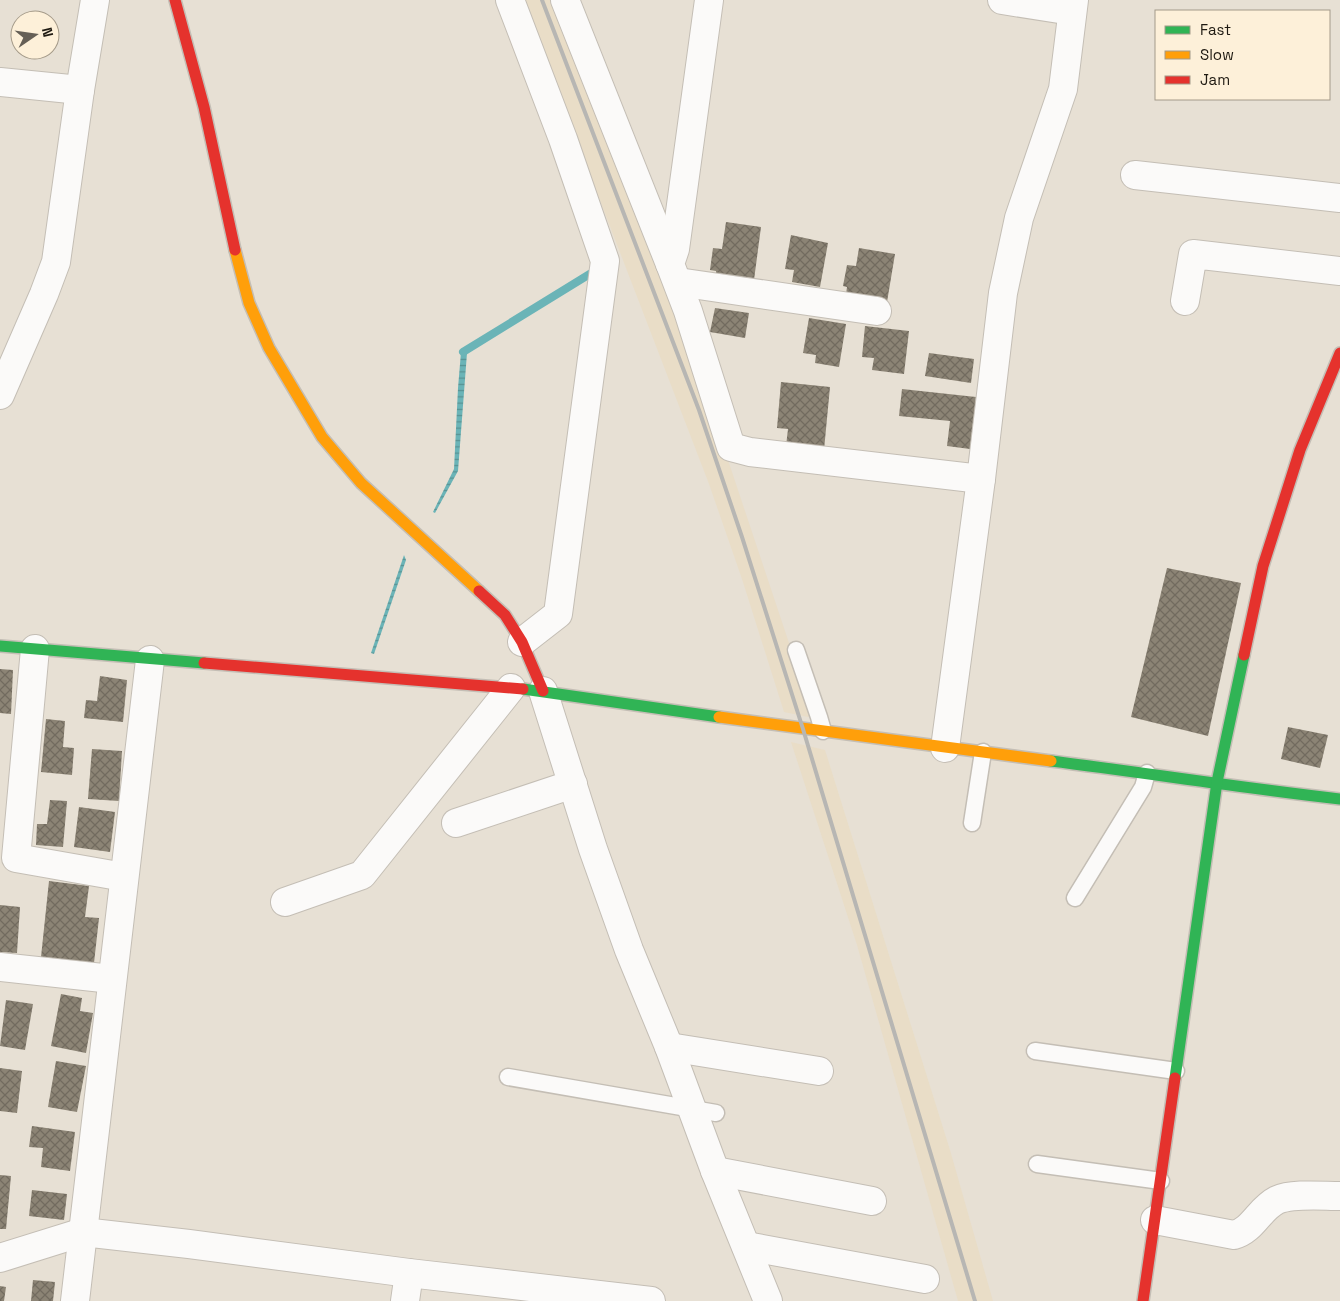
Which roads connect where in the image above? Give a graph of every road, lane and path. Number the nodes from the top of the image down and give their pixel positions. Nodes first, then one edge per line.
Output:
1 (96, 0) edge
2 (175, 0) edge
3 (510, 0) edge
4 (565, 0) edge
5 (709, 0) edge
6 (1002, 0) edge
7 (1073, 6) edge
8 (0, 82) edge
9 (80, 90) junction
10 (1135, 175) dead end
11 (1340, 198) edge
12 (1340, 271) edge
13 (674, 273) junction
14 (1185, 301) dead end
15 (877, 311) dead end
16 (1340, 353) edge
17 (0, 395) edge
18 (981, 479) junction
19 (522, 642) junction
20 (0, 646) edge
21 (35, 649) junction
22 (796, 650) dead end
23 (150, 660) junction
24 (511, 688) junction
25 (543, 691) junction
26 (823, 731) junction
27 (945, 748) junction
28 (983, 752) junction
29 (1147, 773) junction
30 (1216, 782) junction
31 (572, 784) junction
32 (1340, 799) edge
33 (456, 823) dead end
34 (972, 823) dead end
35 (124, 877) junction
36 (1075, 898) dead end
37 (285, 902) dead end
38 (0, 967) edge
39 (112, 980) junction
40 (668, 1047) junction
41 (1035, 1051) dead end
42 (819, 1071) dead end
43 (1176, 1071) junction
44 (508, 1077) dead end
45 (704, 1110) junction
46 (1036, 1164) dead end
47 (715, 1171) junction
48 (1161, 1181) junction
49 (1340, 1196) edge
50 (872, 1201) dead end
51 (1155, 1220) junction
52 (83, 1232) junction
53 (746, 1246) junction
54 (0, 1258) edge
55 (409, 1273) junction
56 (925, 1279) dead end
57 (560, 1296) edge
58 (75, 1301) edge
59 (405, 1301) edge
60 (651, 1301) edge
61 (768, 1301) edge
62 (1143, 1301) edge

1 - 9 street
2 - 19 street
3 - 19 street
4 - 13 street
5 - 13 street
6 - 7 street
7 - 18 street
8 - 9 street
9 - 17 street
10 - 11 street
12 - 14 street
13 - 15 street
13 - 18 street
16 - 30 street
18 - 27 street
19 - 25 street
20 - 21 street
21 - 23 street
21 - 35 street
22 - 26 lane
23 - 24 street
23 - 35 street
24 - 25 street
24 - 37 street
25 - 26 street
25 - 31 street
26 - 27 street
27 - 28 street
28 - 29 street
28 - 34 lane
29 - 30 street
29 - 36 lane
30 - 32 street
30 - 43 street
31 - 33 street
31 - 40 street
35 - 39 street
38 - 39 street
39 - 52 street
40 - 42 street
40 - 45 street
41 - 43 lane
43 - 48 street
44 - 45 lane
45 - 47 street
46 - 48 lane
47 - 50 street
47 - 53 street
48 - 51 street
49 - 51 street
51 - 62 street
52 - 54 street
52 - 55 street
52 - 58 street
53 - 56 street
53 - 61 street
55 - 57 street
55 - 59 street
57 - 60 street

